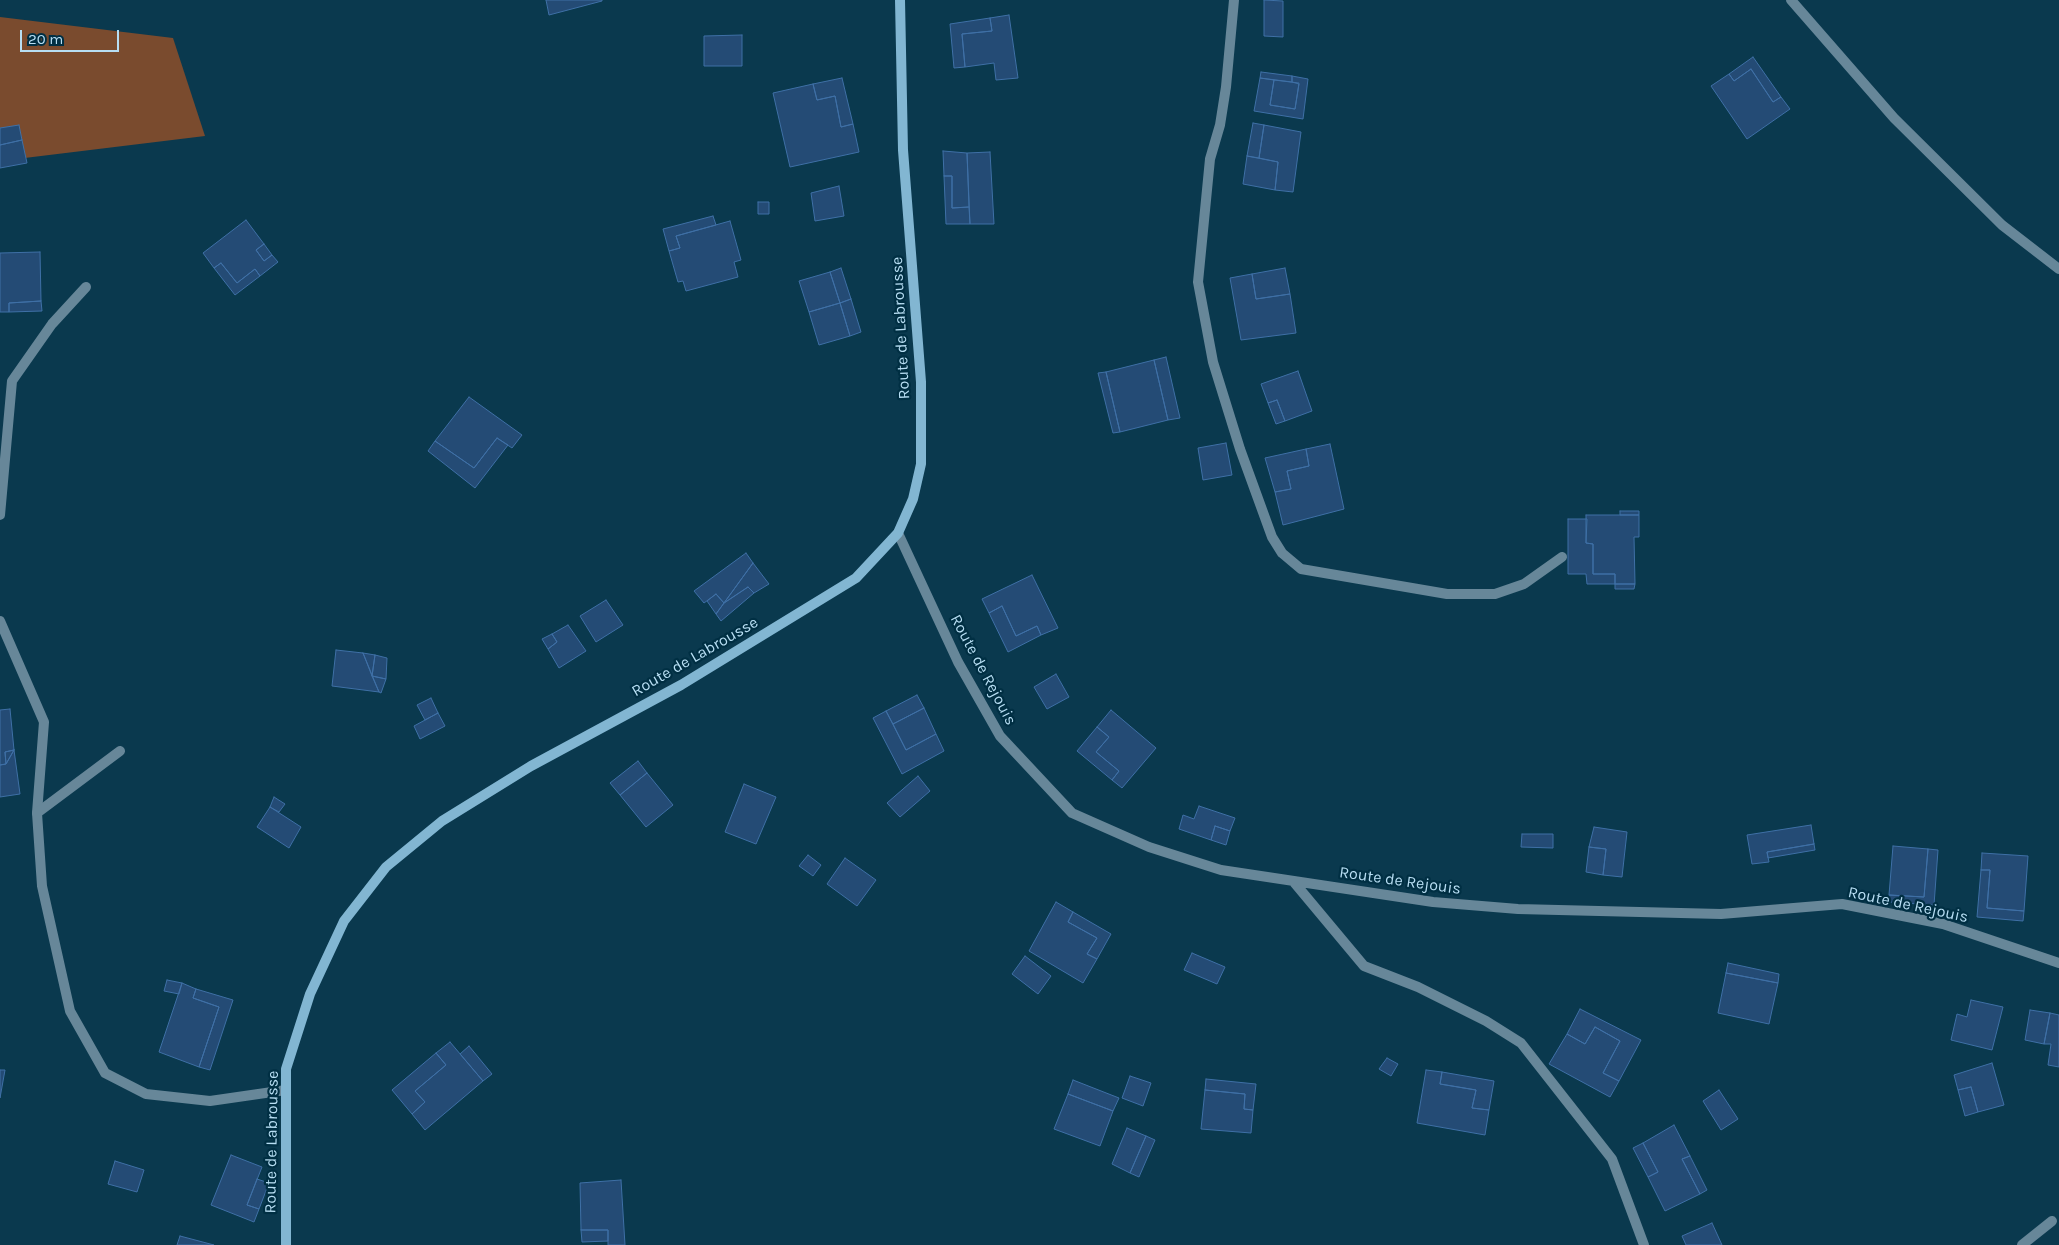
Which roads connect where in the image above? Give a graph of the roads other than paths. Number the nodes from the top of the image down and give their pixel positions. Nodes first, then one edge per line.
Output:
1 (900, 0) edge
2 (1234, 0) edge
3 (1791, 0) edge
4 (2059, 269) edge
5 (86, 287) dead end
6 (0, 516) edge
7 (898, 533) junction
8 (1562, 556) dead end
9 (0, 621) edge
10 (120, 751) dead end
11 (37, 813) junction
12 (1293, 881) junction
13 (2059, 963) edge
14 (286, 1090) junction
15 (2052, 1221) dead end
16 (285, 1243) edge
17 (1644, 1245) edge
18 (2022, 1245) edge

1 - 7 street, Route de Labrousse
2 - 8 street
3 - 4 street
5 - 6 street
7 - 12 street, Route de Rejouis
7 - 14 street, Route de Labrousse
9 - 11 street
10 - 11 street
11 - 14 street
12 - 13 street, Route de Rejouis
12 - 17 street
14 - 16 street, Route de Labrousse
15 - 18 street

